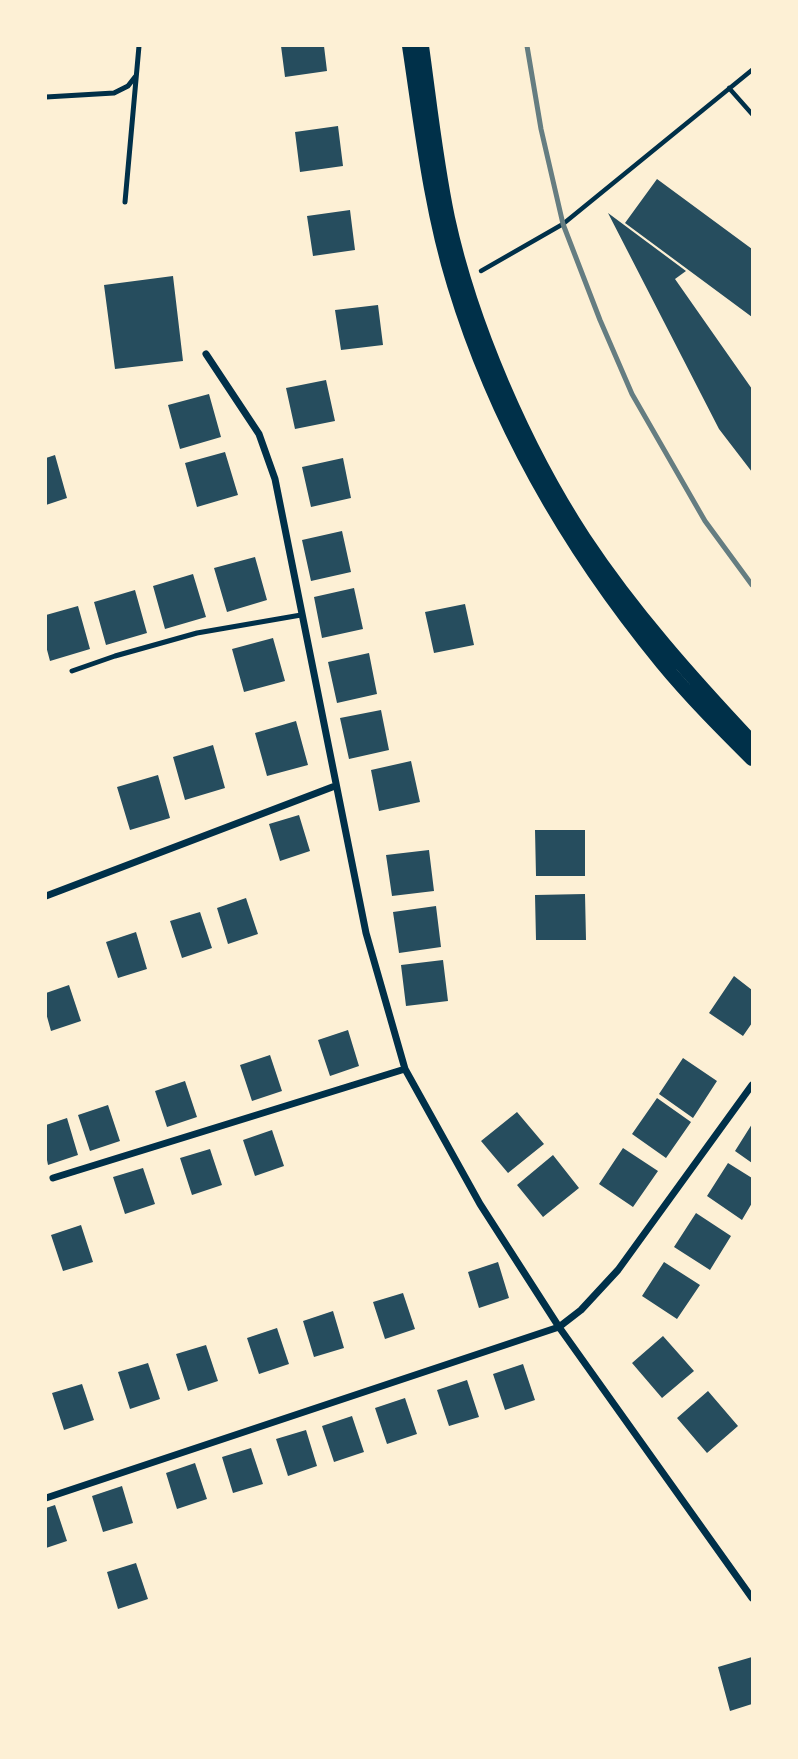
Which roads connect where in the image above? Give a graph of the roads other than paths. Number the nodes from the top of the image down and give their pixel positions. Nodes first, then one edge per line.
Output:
1 (139, 46) edge
2 (409, 46) edge
3 (422, 46) edge
4 (136, 74) junction
5 (46, 97) edge
6 (125, 202) dead end
7 (206, 354) dead end
8 (301, 615) junction
9 (72, 671) dead end
10 (752, 742) edge
11 (752, 759) edge
12 (335, 786) junction
13 (46, 897) edge
14 (405, 1069) junction
15 (752, 1085) edge
16 (53, 1178) dead end
17 (559, 1327) junction
18 (46, 1498) edge
19 (752, 1598) edge

1 - 4 lane
2 - 11 main road
3 - 10 main road
4 - 5 lane
4 - 6 lane
7 - 8 street
8 - 9 lane
8 - 12 street
12 - 13 street
12 - 14 street
14 - 16 street
14 - 17 street
15 - 17 street
17 - 18 street
17 - 19 street

